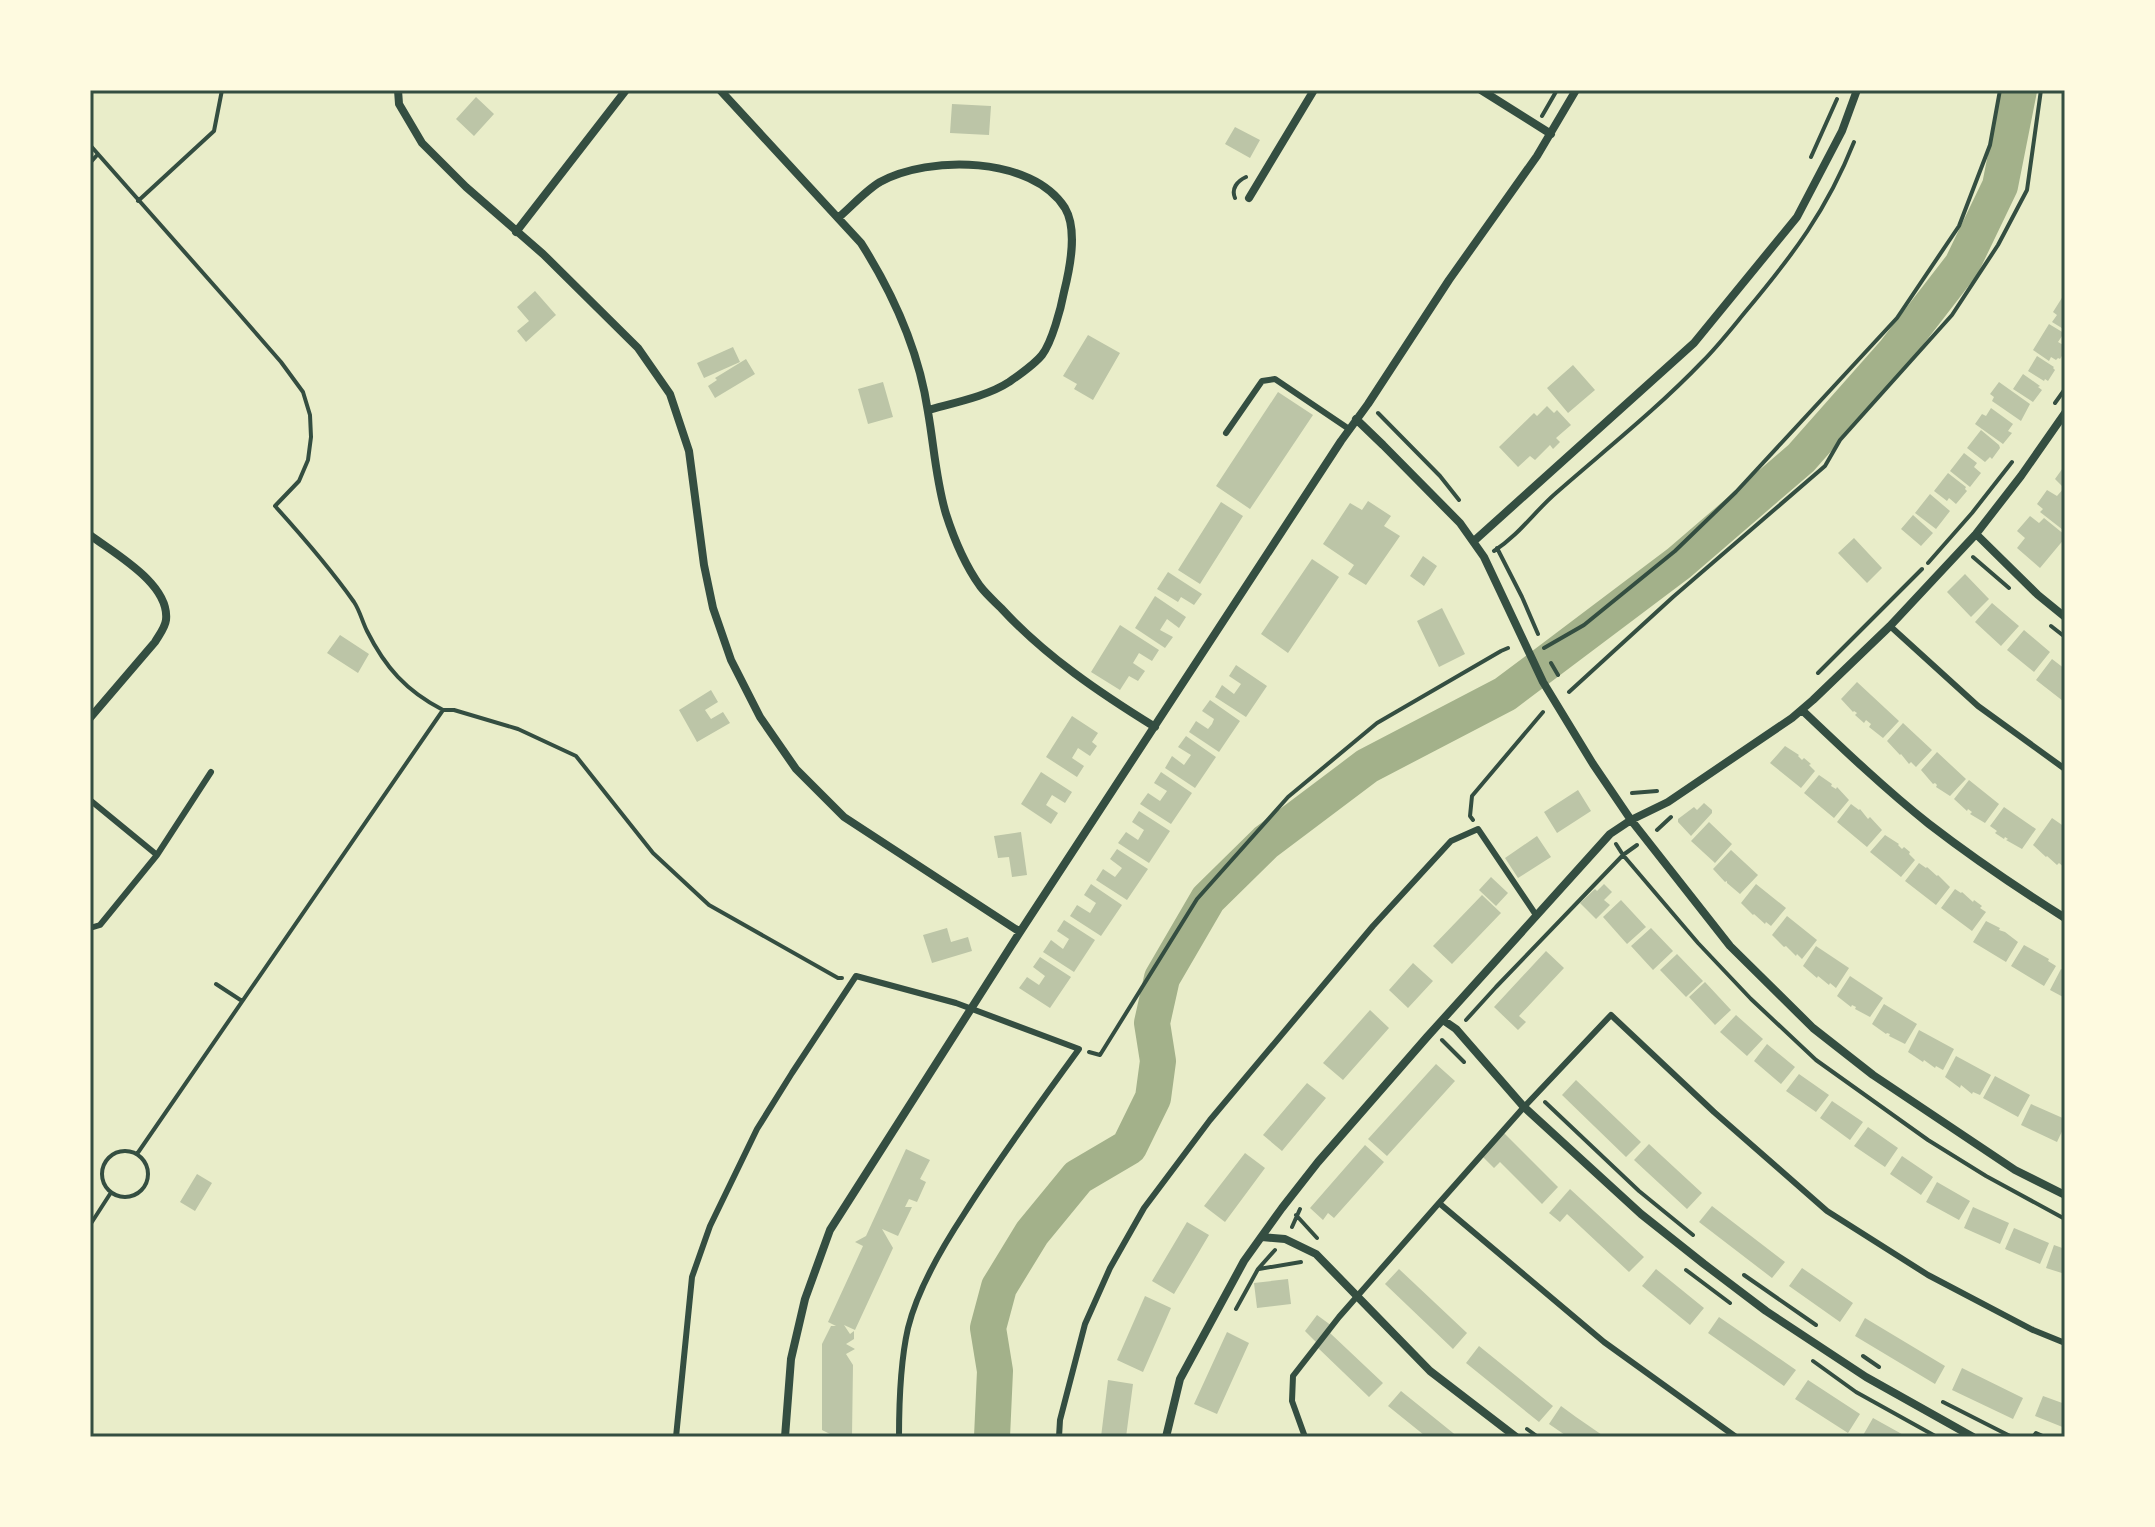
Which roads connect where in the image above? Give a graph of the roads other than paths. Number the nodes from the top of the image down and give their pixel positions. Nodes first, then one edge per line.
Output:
1 (398, 90) edge
2 (626, 90) edge
3 (720, 90) edge
4 (1314, 90) edge
5 (1481, 90) edge
6 (1576, 90) edge
7 (1857, 90) edge
8 (1551, 134) junction
9 (1249, 198) dead end
10 (838, 218) junction
11 (516, 232) junction
12 (928, 410) junction
13 (2065, 413) edge
14 (1356, 419) junction
15 (1349, 429) junction
16 (1226, 433) dead end
17 (1976, 534) junction
18 (90, 535) edge
19 (1474, 541) junction
20 (2065, 617) edge
21 (1890, 626) junction
22 (1802, 710) junction
23 (90, 718) edge
24 (1155, 727) junction
25 (2065, 769) edge
26 (211, 772) dead end
27 (90, 800) edge
28 (1631, 820) junction
29 (157, 855) junction
30 (1536, 915) junction
31 (2065, 918) edge
32 (90, 928) edge
33 (1020, 932) junction
34 (971, 1009) junction
35 (1443, 1020) junction
36 (1524, 1107) junction
37 (2065, 1195) edge
38 (1439, 1203) junction
39 (1262, 1237) junction
40 (1358, 1296) junction
41 (2065, 1343) edge
42 (676, 1437) edge
43 (785, 1437) edge
44 (899, 1437) edge
45 (1059, 1437) edge
46 (1166, 1437) edge
47 (1305, 1437) edge
48 (1516, 1437) edge
49 (1736, 1437) edge
50 (1973, 1437) edge

1 - 11 street
2 - 11 street
3 - 10 street
4 - 9 street
5 - 8 street
6 - 8 street
7 - 19 street
8 - 14 street
10 - 12 street
10 - 12 street
11 - 33 street
12 - 24 street
13 - 17 street
14 - 15 street
14 - 19 street
15 - 16 lane
15 - 24 street
17 - 20 street
17 - 21 street
18 - 23 street
19 - 28 street
21 - 22 street
21 - 25 lane
22 - 28 street
22 - 31 street
24 - 33 street
26 - 29 lane
27 - 29 lane
28 - 30 street
28 - 37 street
29 - 32 lane
30 - 35 street
30 - 45 lane
33 - 34 street
34 - 42 lane
34 - 43 street
34 - 44 lane
35 - 36 street
35 - 39 street
36 - 38 lane
36 - 41 lane
36 - 50 street
38 - 40 lane
38 - 49 lane
39 - 40 street
39 - 46 street
40 - 47 lane
40 - 48 street

